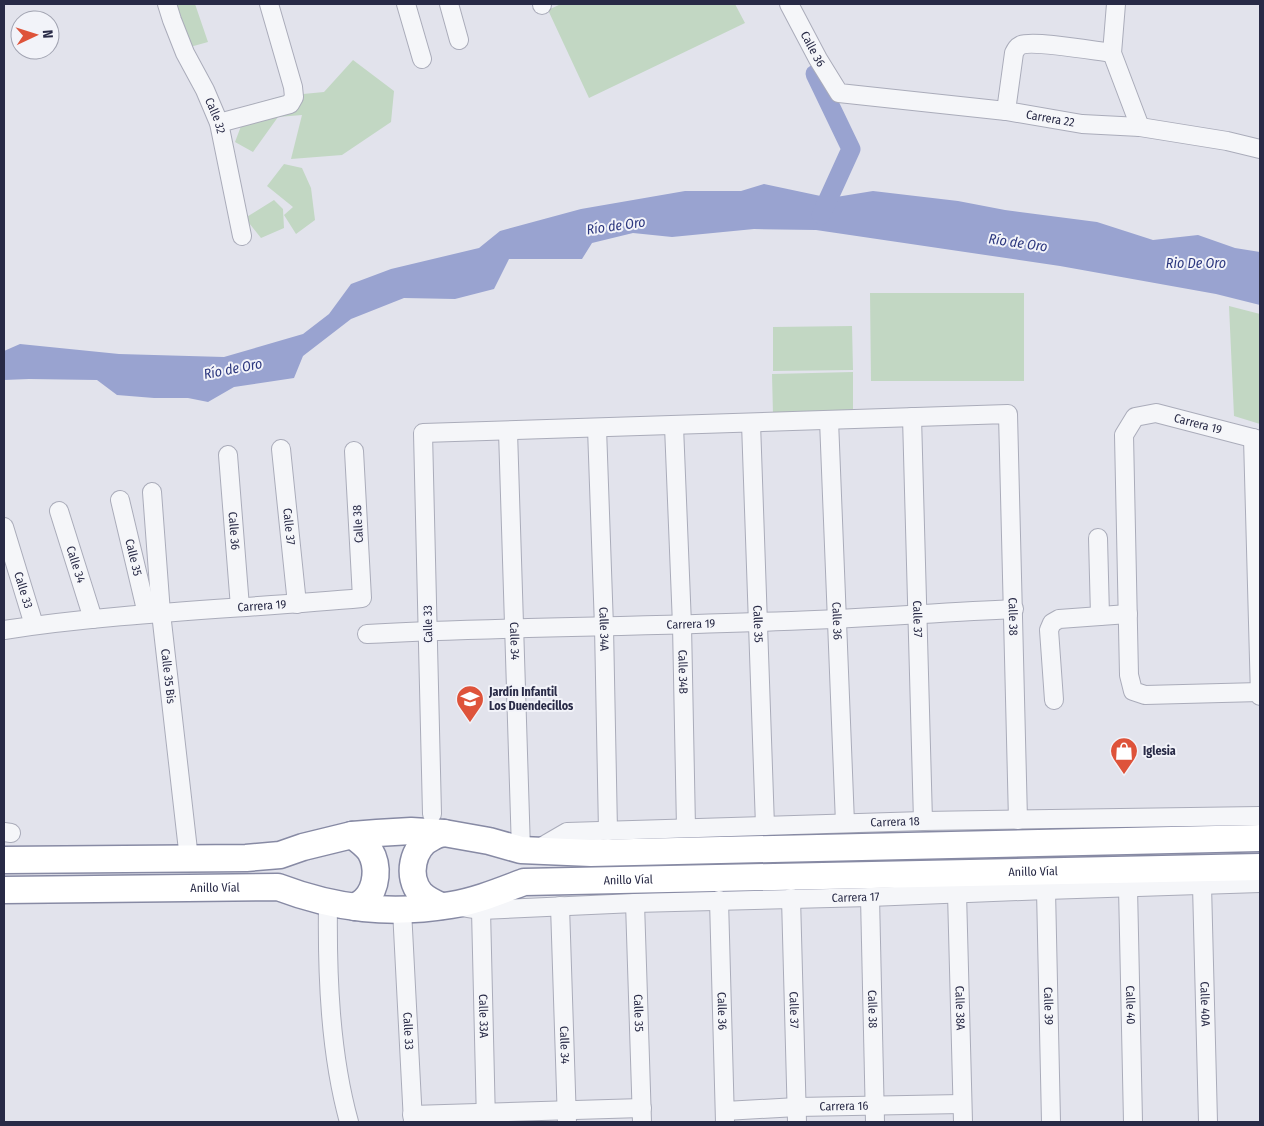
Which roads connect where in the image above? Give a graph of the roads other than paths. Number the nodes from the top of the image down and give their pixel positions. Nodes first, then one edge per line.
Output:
1 (167, 4) edge
2 (269, 4) edge
3 (406, 4) edge
4 (449, 4) edge
5 (789, 4) edge
6 (1116, 4) edge
7 (459, 40) dead end
8 (1112, 53) junction
9 (422, 59) dead end
10 (839, 93) joint
11 (1006, 111) junction
12 (219, 123) junction
13 (1140, 127) junction
14 (1260, 149) edge
15 (242, 236) dead end
16 (912, 417) junction
17 (829, 420) junction
18 (751, 423) junction
19 (674, 426) junction
20 (597, 428) junction
21 (508, 431) junction
22 (1257, 439) edge
23 (281, 449) dead end
24 (354, 450) dead end
25 (228, 454) dead end
26 (152, 492) dead end
27 (120, 500) dead end
28 (59, 511) dead end
29 (4, 527) edge
30 (1098, 538) dead end
31 (362, 598) joint
32 (297, 604) junction
33 (240, 606) junction
34 (1014, 609) junction
35 (154, 614) junction
36 (917, 614) junction
37 (1128, 614) junction
38 (1100, 616) junction
39 (93, 619) junction
40 (836, 620) junction
41 (758, 622) junction
42 (34, 625) junction
43 (682, 625) junction
44 (604, 627) junction
45 (514, 628) junction
46 (4, 630) edge
47 (428, 631) junction
48 (368, 634) dead end
49 (1260, 692) edge
50 (1260, 696) edge
51 (1054, 700) dead end
52 (1260, 816) edge
53 (1018, 820) junction
54 (923, 821) junction
55 (844, 823) junction
56 (438, 824) junction
57 (765, 826) junction
58 (686, 828) junction
59 (608, 831) junction
60 (352, 836) junction
61 (1260, 838) edge
62 (528, 851) junction
63 (189, 859) junction
64 (4, 860) edge
65 (1260, 867) edge
66 (1260, 884) edge
67 (1202, 885) junction
68 (1128, 887) junction
69 (4, 890) edge
70 (1046, 890) junction
71 (957, 893) junction
72 (870, 897) junction
73 (791, 898) junction
74 (719, 900) junction
75 (635, 902) junction
76 (328, 903) junction
77 (446, 905) junction
78 (560, 906) junction
79 (355, 908) junction
80 (402, 910) junction
81 (481, 910) junction
82 (962, 1104) junction
83 (875, 1114) edge
84 (642, 1115) edge
85 (797, 1115) edge
86 (567, 1116) edge
87 (725, 1116) edge
88 (486, 1118) edge
89 (412, 1119) edge
90 (350, 1122) edge
91 (963, 1122) edge
92 (1052, 1122) edge
93 (1132, 1122) edge
94 (1208, 1122) edge

1 - 12 street, Calle 32
2 - 12 street
3 - 9 street
4 - 7 street
5 - 10 street, Calle 36
6 - 8 street
8 - 11 street
8 - 13 street
10 - 11 street, Carrera 22
11 - 13 street, Carrera 22
12 - 15 street, Calle 32
13 - 14 street, Carrera 22
16 - 17 street
16 - 34 street, Calle 38
16 - 36 street, Calle 37
17 - 18 street
17 - 40 street, Calle 36
18 - 19 street
18 - 41 street, Calle 35
19 - 20 street
19 - 43 street, Calle 34B
20 - 21 street
20 - 44 street, Calle 34A
21 - 45 street, Calle 34
21 - 47 street, Calle 33
22 - 37 street, Carrera 19
22 - 49 street
23 - 32 street, Calle 37
24 - 31 street, Calle 38
25 - 33 street, Calle 36
26 - 35 street, Calle 35 Bis
27 - 35 street, Calle 35
28 - 39 street, Calle 34
29 - 42 street, Calle 33
30 - 38 street
31 - 32 street, Carrera 19
32 - 33 street, Carrera 19
33 - 35 street, Carrera 19
34 - 36 street, Carrera 19
34 - 53 street, Calle 38
35 - 39 street, Carrera 19
35 - 63 street, Calle 35 Bis
36 - 40 street, Carrera 19
36 - 54 street, Calle 37
37 - 38 street
37 - 49 street
38 - 51 street
39 - 42 street, Carrera 19
40 - 41 street, Carrera 19
40 - 55 street, Calle 36
41 - 43 street, Carrera 19
41 - 57 street, Calle 35
42 - 46 street, Carrera 19
43 - 44 street, Carrera 19
43 - 58 street, Calle 34B
44 - 45 street, Carrera 19
44 - 59 street, Calle 34A
45 - 47 street, Carrera 19
45 - 62 street, Calle 34
47 - 48 street, Carrera 19
47 - 56 street, Calle 33
49 - 50 street
52 - 53 street, Carrera 18
53 - 54 street, Carrera 18
54 - 55 street, Carrera 18
55 - 57 street, Carrera 18
56 - 60 highway
56 - 62 highway
56 - 77 highway
57 - 58 street, Carrera 18
58 - 59 street, Carrera 18
59 - 62 street, Carrera 18
60 - 63 highway
60 - 79 highway
61 - 62 highway
63 - 64 highway
65 - 77 highway, Anillo Víal
66 - 67 street, Carrera 17
67 - 68 street, Carrera 17
67 - 94 street, Calle 40A
68 - 70 street, Carrera 17
68 - 93 street, Calle 40
69 - 76 highway, Anillo Víal
70 - 71 street, Carrera 17
70 - 92 street, Calle 39
71 - 72 street, Carrera 17
71 - 82 street, Calle 38A
72 - 73 street, Carrera 17
72 - 83 street, Calle 38
73 - 74 street, Carrera 17
73 - 85 street, Calle 37
74 - 75 street, Carrera 17
74 - 87 street, Calle 36
75 - 78 street, Carrera 17
75 - 84 street, Calle 35
76 - 79 highway, Anillo Víal
76 - 90 street
77 - 80 highway, Anillo Víal
77 - 81 street, Carrera 17
78 - 81 street, Carrera 17
78 - 86 street, Calle 34
79 - 80 highway, Anillo Víal
80 - 89 street, Calle 33
81 - 88 street, Calle 33A
82 - 83 street, Carrera 16
82 - 91 street, Calle 38A
83 - 85 street, Carrera 16
84 - 86 street
85 - 87 street, Carrera 16
86 - 88 street
88 - 89 street

